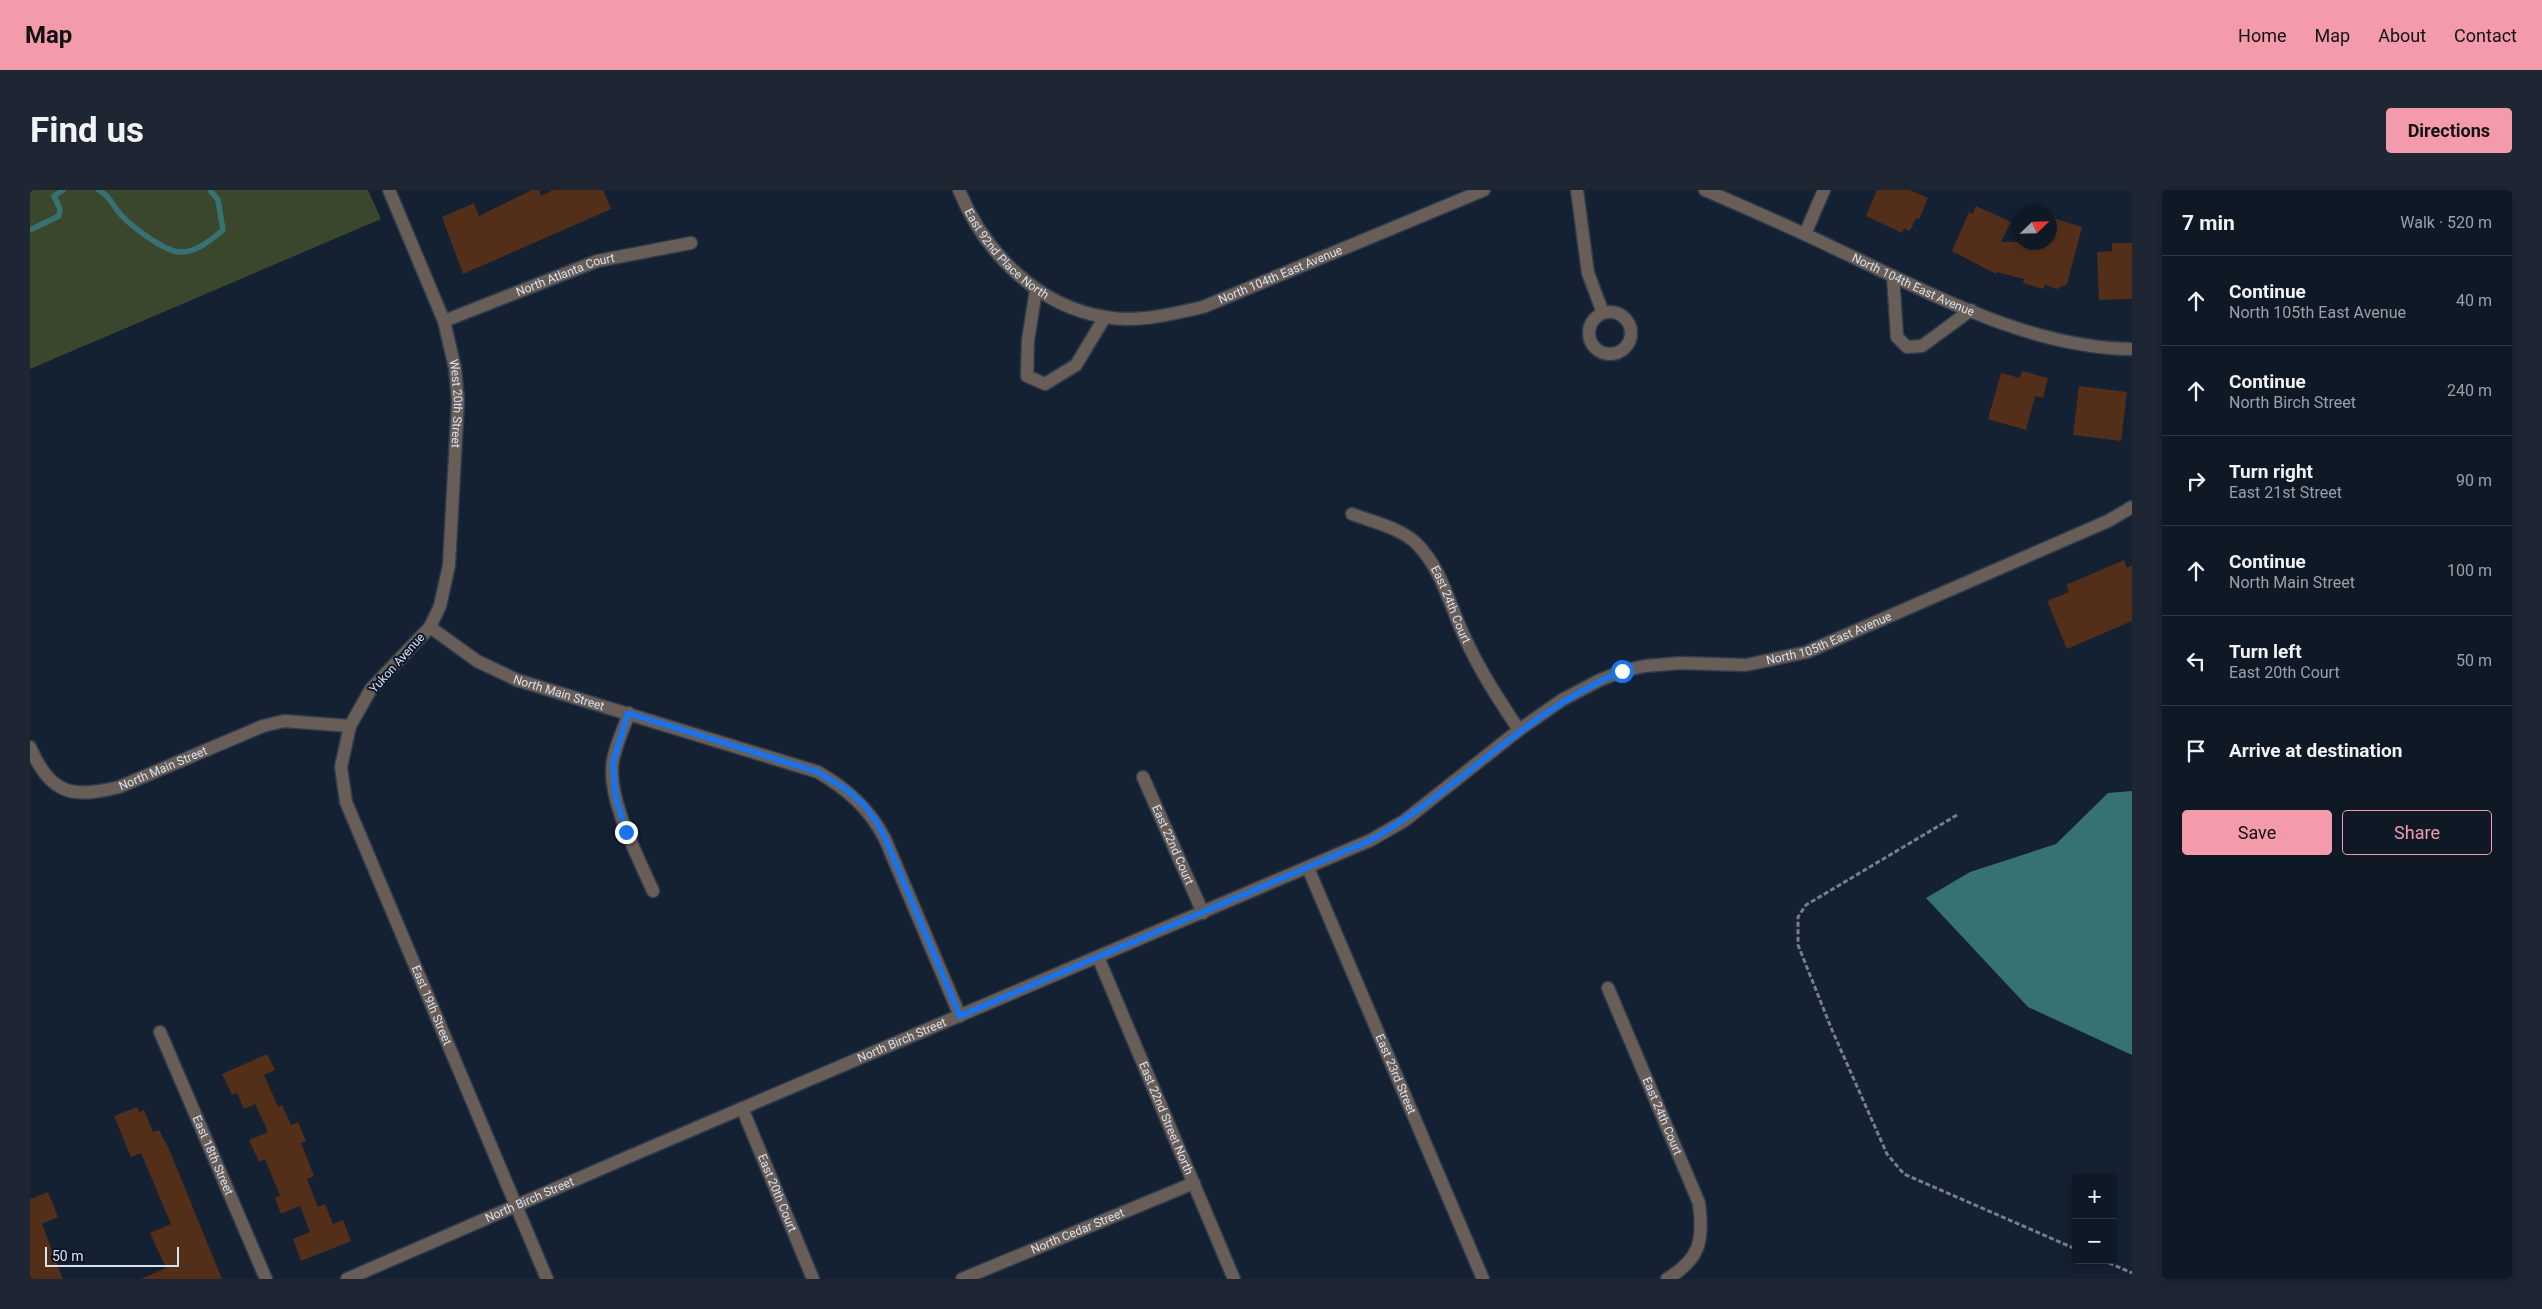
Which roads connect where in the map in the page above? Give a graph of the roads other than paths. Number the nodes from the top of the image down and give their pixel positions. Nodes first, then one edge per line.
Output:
1 (389, 190) edge
2 (959, 190) edge
3 (1484, 190) edge
4 (1577, 190) edge
5 (1705, 190) edge
6 (1824, 190) edge
7 (1805, 234) junction
8 (691, 243) dead end
9 (1893, 276) junction
10 (1036, 290) junction
11 (1068, 305) joint
12 (1971, 310) junction
13 (1602, 313) dead end
14 (1105, 317) junction
15 (444, 321) junction
16 (2132, 349) edge
17 (2132, 507) edge
18 (1352, 514) dead end
19 (430, 627) junction
20 (628, 713) junction
21 (350, 726) junction
22 (1519, 730) junction
23 (30, 747) edge
24 (1144, 777) dead end
25 (1308, 868) junction
26 (653, 891) dead end
27 (1202, 913) junction
28 (1098, 956) junction
29 (1608, 988) dead end
30 (960, 1016) junction
31 (160, 1032) dead end
32 (742, 1108) junction
33 (1194, 1183) junction
34 (516, 1206) junction
35 (266, 1279) edge
36 (347, 1279) edge
37 (547, 1279) edge
38 (813, 1279) edge
39 (962, 1279) edge
40 (1234, 1279) edge
41 (1483, 1279) edge
42 (1667, 1279) edge

1 - 15 street, West 20th Street
2 - 10 street, East 92nd Place North
3 - 14 street, North 104th East Avenue
4 - 13 street
5 - 7 street, North 104th East Avenue
6 - 7 street
7 - 9 street, North 104th East Avenue
8 - 15 street, North Atlanta Court
9 - 12 street, North 104th East Avenue
9 - 12 street
10 - 11 street, East 92nd Place North
10 - 14 street
11 - 14 street, North 104th East Avenue
12 - 16 street, North 104th East Avenue
15 - 19 street, West 20th Street
17 - 22 street, North 105th East Avenue
18 - 22 street, East 24th Court
19 - 20 street, North Main Street
19 - 21 street, Yukon Avenue
20 - 26 street
20 - 30 street, North Main Street
21 - 23 street, North Main Street
21 - 34 street, East 19th Street
22 - 25 street, North Birch Street
24 - 27 street, East 22nd Court
25 - 27 street, North Birch Street
25 - 41 street, East 23rd Street
27 - 28 street, North Birch Street
28 - 30 street, North Birch Street
28 - 33 street, East 22nd Street North
29 - 42 street, East 24th Court
30 - 32 street, North Birch Street
31 - 35 street, East 18th Street
32 - 34 street, North Birch Street
32 - 38 street, East 20th Court
33 - 39 street, North Cedar Street
33 - 40 street, East 22nd Street North
34 - 36 street, North Birch Street
34 - 37 street, East 19th Street

